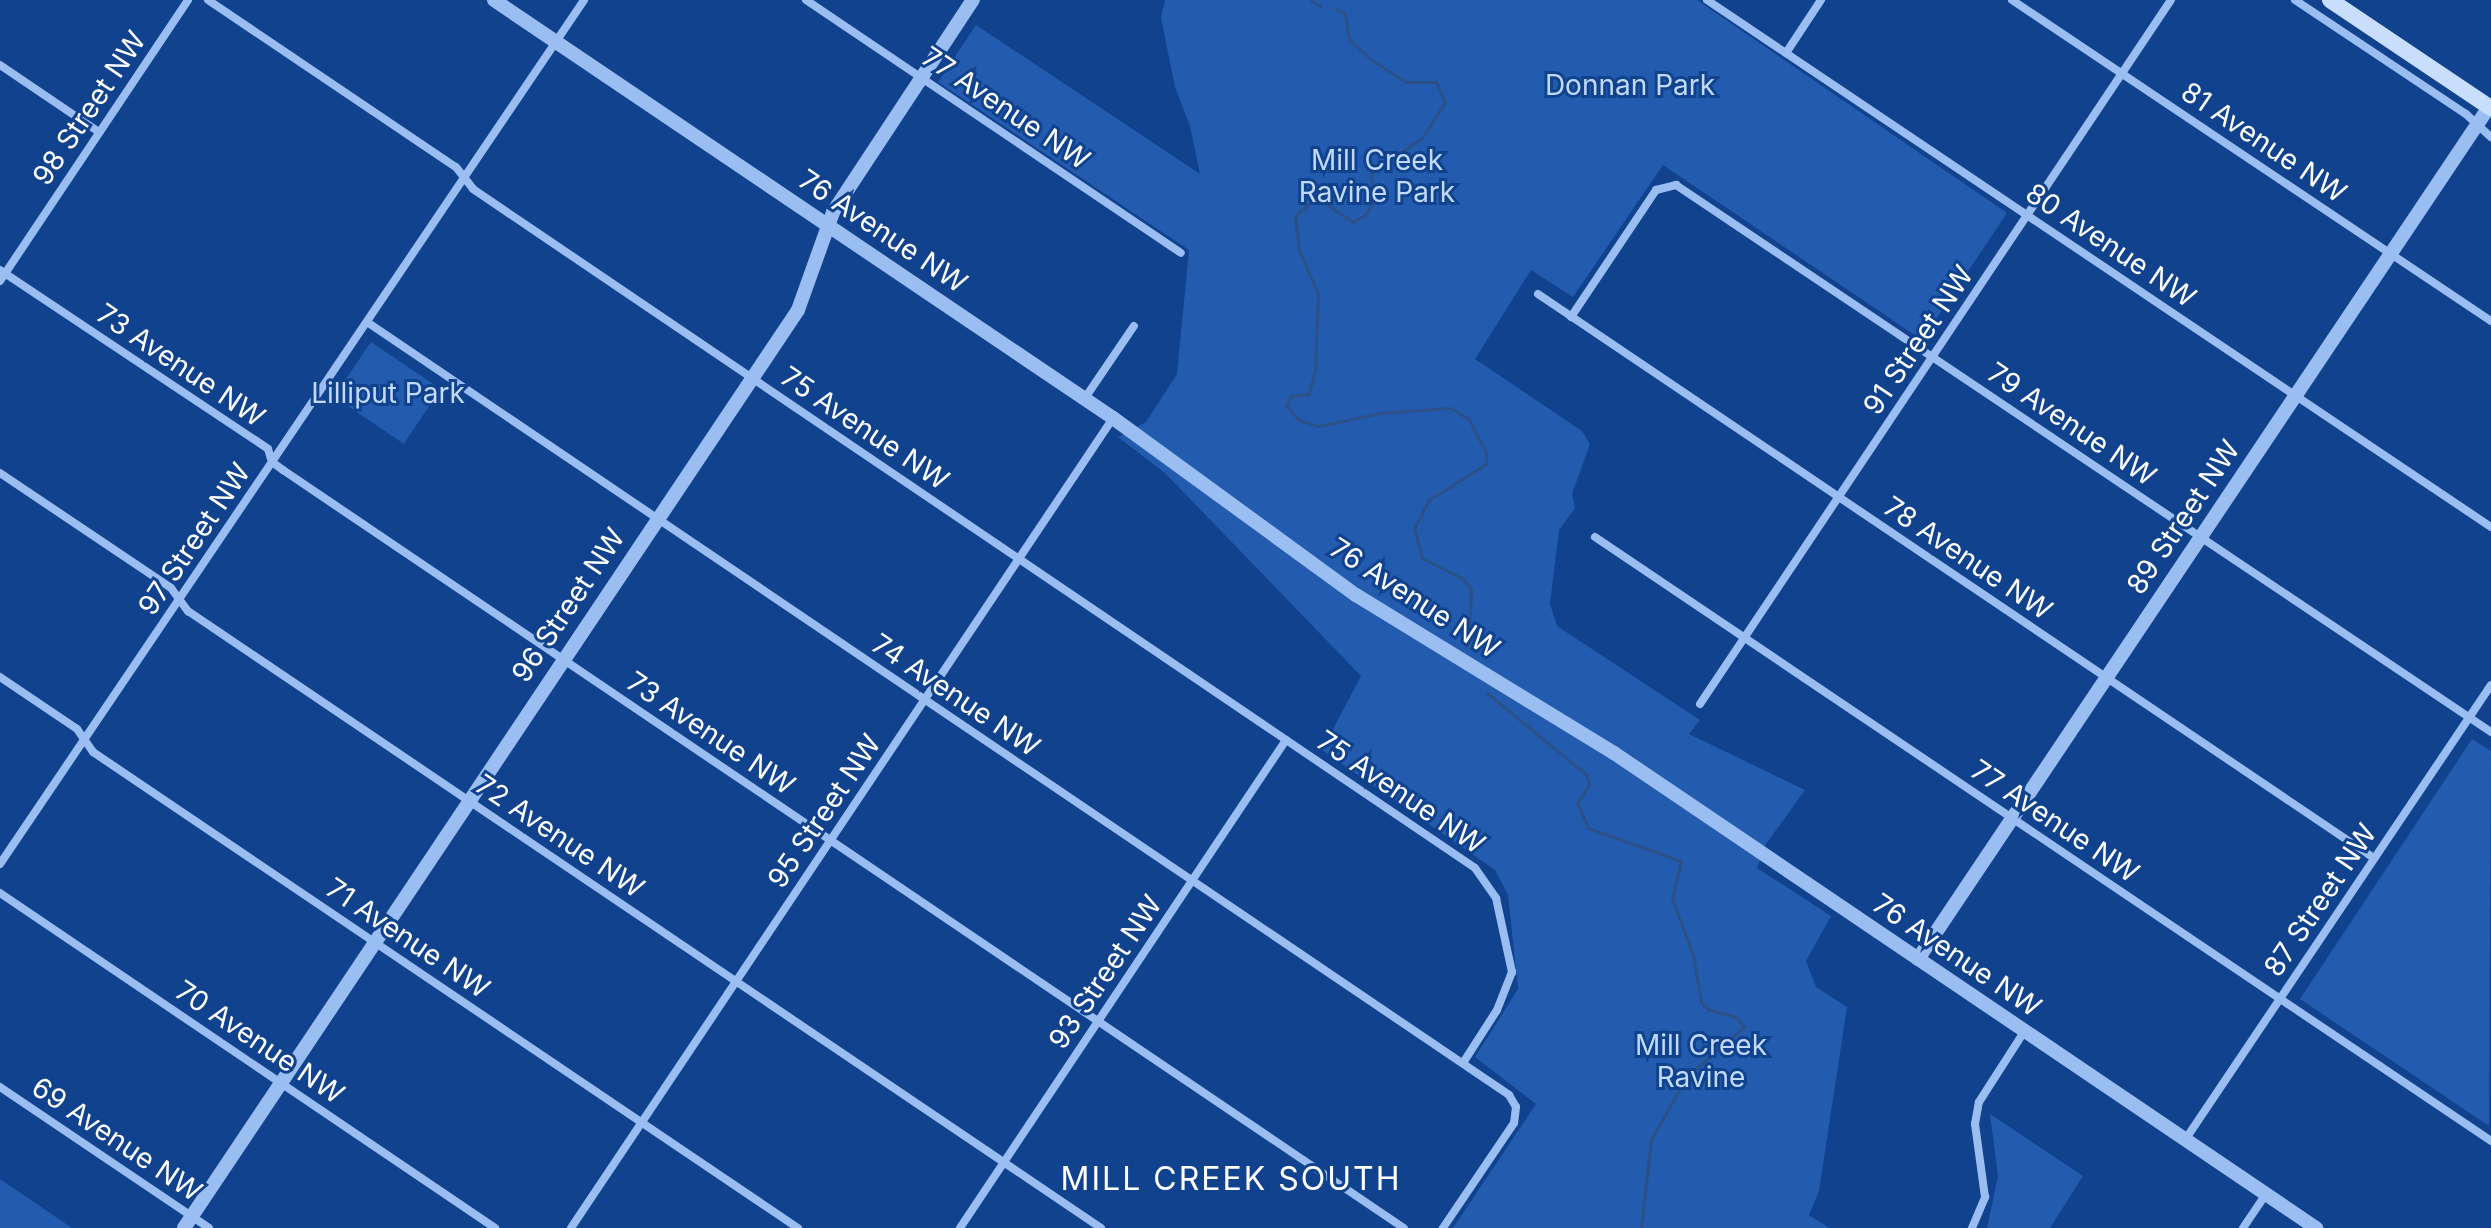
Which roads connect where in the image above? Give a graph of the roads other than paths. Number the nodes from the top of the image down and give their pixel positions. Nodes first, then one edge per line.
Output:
1 (188, 0) edge
2 (208, 0) edge
3 (494, 0) edge
4 (584, 0) edge
5 (806, 0) edge
6 (973, 0) edge
7 (1707, 0) edge
8 (1821, 0) edge
9 (2012, 0) edge
10 (2171, 0) edge
11 (2295, 0) edge
12 (2330, 0) edge
13 (556, 42) junction
14 (1786, 53) junction
15 (0, 65) edge
16 (2122, 74) junction
17 (921, 77) junction
18 (2490, 106) edge
19 (2477, 124) junction
20 (99, 132) junction
21 (2491, 137) edge
22 (464, 178) junction
23 (2027, 215) junction
24 (827, 224) junction
25 (1181, 253) dead end
26 (2391, 254) junction
27 (2, 275) edge
28 (1538, 294) dead end
29 (1571, 317) junction
30 (2491, 321) edge
31 (367, 322) junction
32 (1134, 326) dead end
33 (1932, 357) junction
34 (751, 379) junction
35 (2295, 396) junction
36 (1085, 398) junction
37 (1113, 418) junction
38 (272, 462) junction
39 (0, 473) edge
40 (1839, 497) junction
41 (657, 519) junction
42 (2491, 527) edge
43 (1595, 537) dead end
44 (2201, 537) junction
45 (1018, 558) junction
46 (180, 600) junction
47 (1745, 638) junction
48 (563, 660) junction
49 (0, 677) edge
50 (2107, 677) junction
51 (2491, 685) edge
52 (924, 699) junction
53 (1700, 704) dead end
54 (2469, 717) junction
55 (2491, 732) edge
56 (84, 740) junction
57 (1286, 740) junction
58 (469, 802) junction
59 (2012, 818) junction
60 (830, 840) junction
61 (2374, 858) junction
62 (0, 864) edge
63 (1192, 881) junction
64 (0, 893) edge
65 (374, 942) junction
66 (1918, 959) junction
67 (736, 980) junction
68 (2280, 999) junction
69 (1098, 1021) junction
70 (2024, 1032) junction
71 (1463, 1063) junction
72 (280, 1083) junction
73 (0, 1087) edge
74 (642, 1122) junction
75 (2185, 1140) junction
76 (2491, 1141) edge
77 (1004, 1162) junction
78 (2266, 1194) junction
79 (188, 1222) edge
80 (209, 1228) edge
81 (495, 1228) edge
82 (571, 1228) edge
83 (798, 1228) edge
84 (960, 1228) edge
85 (1101, 1228) edge
86 (1404, 1228) edge
87 (1443, 1228) edge
88 (1972, 1228) edge
89 (2243, 1228) edge
90 (2316, 1228) edge

1 - 20 street, 98 Street NW
2 - 22 street, 75 Avenue NW
3 - 13 street, 76 Avenue NW
4 - 13 street, 97 Street NW
5 - 17 street, 77 Avenue NW
6 - 17 street, 96 Street NW
7 - 14 street, 80 Avenue NW
8 - 14 street
9 - 16 street, 81 Avenue NW
10 - 16 street, 91 Street NW
11 - 19 street
12 - 18 main road
13 - 22 street, 97 Street NW
13 - 24 street, 76 Avenue NW
14 - 23 street, 80 Avenue NW
15 - 20 street
16 - 23 street, 91 Street NW
16 - 26 street, 81 Avenue NW
17 - 24 street, 96 Street NW
17 - 25 street, 77 Avenue NW
18 - 19 street, 89 Street NW
19 - 21 street
19 - 26 street, 89 Street NW
20 - 27 street, 98 Street NW
22 - 31 street, 97 Street NW
22 - 34 street, 75 Avenue NW
23 - 33 street, 91 Street NW
23 - 35 street, 80 Avenue NW
24 - 34 street, 96 Street NW
24 - 36 street, 76 Avenue NW
26 - 30 street, 81 Avenue NW
26 - 35 street, 89 Street NW
27 - 38 street, 73 Avenue NW
28 - 29 street, 78 Avenue NW
29 - 33 street, 79 Avenue NW
29 - 40 street, 78 Avenue NW
31 - 38 street, 97 Street NW
31 - 41 street, 74 Avenue NW
32 - 36 street
33 - 40 street, 91 Street NW
33 - 44 street, 79 Avenue NW
34 - 41 street, 96 Street NW
34 - 45 street, 75 Avenue NW
35 - 42 street, 80 Avenue NW
35 - 44 street, 89 Street NW
36 - 37 street, 76 Avenue NW
37 - 45 street, 95 Street NW
37 - 66 street, 76 Avenue NW
38 - 46 street, 97 Street NW
38 - 48 street, 73 Avenue NW
39 - 46 street, 72 Avenue NW
40 - 47 street, 91 Street NW
40 - 50 street, 78 Avenue NW
41 - 48 street, 96 Street NW
41 - 52 street, 74 Avenue NW
43 - 47 street, 77 Avenue NW
44 - 50 street, 89 Street NW
44 - 54 street, 79 Avenue NW
45 - 52 street, 95 Street NW
45 - 57 street, 75 Avenue NW
46 - 56 street, 97 Street NW
46 - 58 street, 72 Avenue NW
47 - 53 street, 91 Street NW
47 - 59 street, 77 Avenue NW
48 - 58 street, 96 Street NW
48 - 60 street, 73 Avenue NW
49 - 56 street, 71 Avenue NW
50 - 59 street, 89 Street NW
50 - 61 street, 78 Avenue NW
51 - 54 street, 87 Street NW
52 - 60 street, 95 Street NW
52 - 63 street, 74 Avenue NW
54 - 55 street, 79 Avenue NW
54 - 61 street, 87 Street NW
56 - 62 street, 97 Street NW
56 - 65 street, 71 Avenue NW
57 - 63 street, 93 Street NW
57 - 71 street, 75 Avenue NW
58 - 65 street, 96 Street NW
58 - 67 street, 72 Avenue NW
59 - 66 street, 89 Street NW
59 - 68 street, 77 Avenue NW
60 - 67 street, 95 Street NW
60 - 69 street, 73 Avenue NW
61 - 68 street, 87 Street NW
63 - 69 street, 93 Street NW
63 - 71 street, 74 Avenue NW
64 - 72 street, 70 Avenue NW
65 - 72 street, 96 Street NW
65 - 74 street, 71 Avenue NW
66 - 70 street, 76 Avenue NW
67 - 74 street, 95 Street NW
67 - 77 street, 72 Avenue NW
68 - 75 street, 87 Street NW
68 - 76 street, 77 Avenue NW
69 - 77 street, 93 Street NW
69 - 86 street, 73 Avenue NW
70 - 75 street, 76 Avenue NW
70 - 88 street
71 - 87 street, 74 Avenue NW
72 - 79 street, 96 Street NW
72 - 81 street, 70 Avenue NW
73 - 79 street, 69 Avenue NW
74 - 82 street, 95 Street NW
74 - 83 street, 71 Avenue NW
75 - 78 street, 76 Avenue NW
77 - 84 street, 93 Street NW
77 - 85 street, 72 Avenue NW
78 - 89 street
78 - 90 street, 76 Avenue NW
79 - 80 street, 69 Avenue NW

